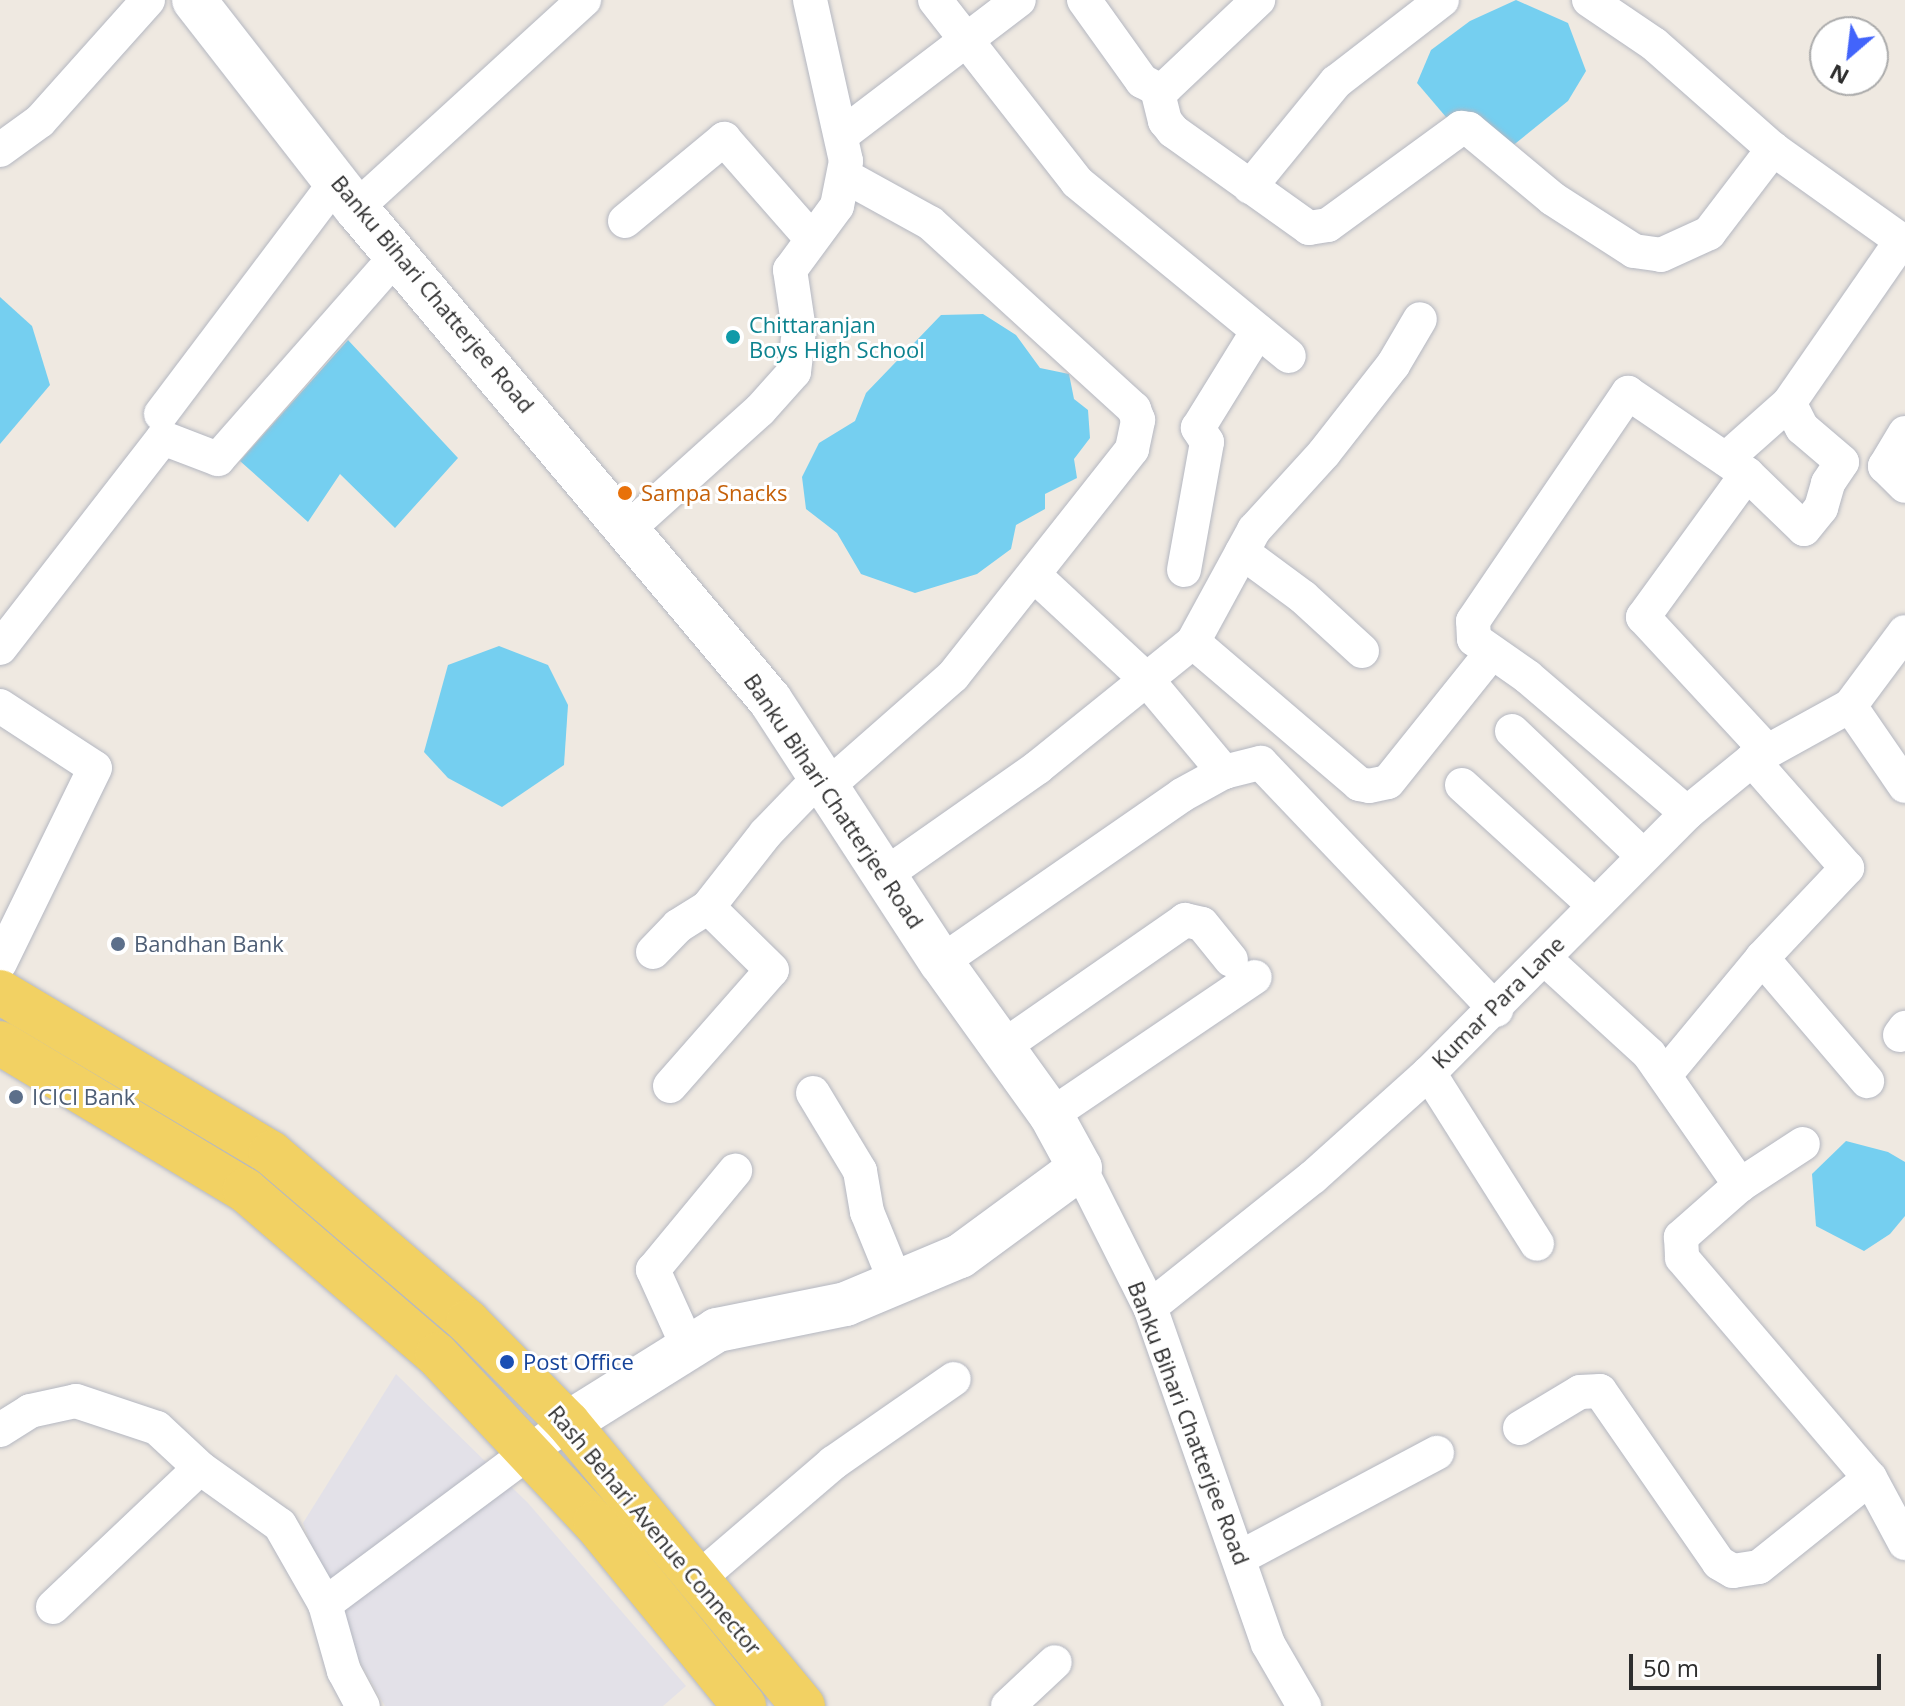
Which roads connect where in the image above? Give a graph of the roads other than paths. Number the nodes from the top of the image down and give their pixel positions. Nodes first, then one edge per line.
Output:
1 (148, 0) edge
2 (194, 0) edge
3 (584, 0) edge
4 (810, 0) edge
5 (935, 0) edge
6 (1019, 0) edge
7 (1084, 0) edge
8 (1258, 0) edge
9 (1442, 0) edge
10 (1589, 0) edge
11 (965, 40) junction
12 (1157, 89) junction
13 (843, 134) junction
14 (1773, 149) junction
15 (0, 150) edge
16 (845, 176) junction
17 (1250, 187) junction
18 (347, 194) junction
19 (625, 221) dead end
20 (812, 239) junction
21 (1903, 242) edge
22 (399, 253) junction
23 (1420, 319) dead end
24 (1258, 331) junction
25 (1289, 356) dead end
26 (1789, 403) junction
27 (161, 414) dead end
28 (1905, 433) edge
29 (1842, 462) junction
30 (1736, 466) junction
31 (1895, 476) edge
32 (629, 528) junction
33 (1242, 552) junction
34 (1184, 570) dead end
35 (1034, 575) junction
36 (1905, 632) edge
37 (1193, 642) junction
38 (0, 648) edge
39 (1362, 651) dead end
40 (1492, 652) junction
41 (1148, 681) junction
42 (0, 706) edge
43 (1850, 706) junction
44 (1512, 731) dead end
45 (1759, 756) junction
46 (1224, 772) junction
47 (825, 780) junction
48 (1462, 785) dead end
49 (1905, 786) edge
50 (1687, 813) junction
51 (1642, 855) junction
52 (886, 874) junction
53 (1593, 904) junction
54 (708, 907) junction
55 (653, 952) dead end
56 (1544, 958) junction
57 (1762, 958) junction
58 (941, 962) junction
59 (0, 963) edge
60 (0, 992) edge
61 (1496, 1010) junction
62 (0, 1043) edge
63 (1004, 1046) junction
64 (1429, 1073) junction
65 (1665, 1075) junction
66 (1867, 1081) dead end
67 (670, 1086) dead end
68 (813, 1093) dead end
69 (1051, 1115) junction
70 (1803, 1144) dead end
71 (1080, 1168) junction
72 (735, 1171) dead end
73 (1740, 1185) junction
74 (1537, 1244) dead end
75 (896, 1283) junction
76 (1150, 1307) junction
77 (688, 1347) junction
78 (954, 1379) dead end
79 (568, 1423) junction
80 (1520, 1428) dead end
81 (0, 1430) edge
82 (530, 1449) junction
83 (1437, 1453) dead end
84 (200, 1468) junction
85 (1870, 1478) junction
86 (1905, 1543) edge
87 (1241, 1557) junction
88 (699, 1578) junction
89 (325, 1604) junction
90 (53, 1607) dead end
91 (1055, 1662) dead end
92 (363, 1706) edge
93 (744, 1706) edge
94 (803, 1706) edge
95 (1008, 1706) edge
96 (1304, 1706) edge

1 - 15 street
2 - 18 main road, Banku Bihari Chatterjee Road
3 - 18 street
4 - 13 street
5 - 11 street
6 - 11 street
7 - 12 street
8 - 12 street
9 - 17 street
10 - 14 street
11 - 13 street
11 - 24 street
12 - 17 street
13 - 16 street
14 - 17 street
14 - 21 street
16 - 20 street
16 - 35 street
18 - 22 main road, Banku Bihari Chatterjee Road
18 - 27 street
19 - 20 street
20 - 32 street
21 - 26 street
22 - 32 main road, Banku Bihari Chatterjee Road
22 - 38 street
23 - 33 street
24 - 25 street
24 - 34 street
26 - 29 street
26 - 30 street
28 - 31 street
29 - 30 street
29 - 31 street
30 - 40 street
30 - 45 street
32 - 47 main road, Banku Bihari Chatterjee Road
33 - 37 street
33 - 39 street
35 - 41 street
35 - 47 street
36 - 43 street, Kumar Para Lane
37 - 40 street
37 - 41 street
40 - 50 street
41 - 46 street
41 - 52 street
42 - 59 street
43 - 45 street, Kumar Para Lane
43 - 49 street
44 - 51 street
45 - 50 street, Kumar Para Lane
45 - 57 street
46 - 58 street
46 - 61 street
47 - 52 main road, Banku Bihari Chatterjee Road
47 - 54 street
48 - 53 street
50 - 51 street, Kumar Para Lane
51 - 53 street, Kumar Para Lane
52 - 58 main road, Banku Bihari Chatterjee Road
53 - 56 street, Kumar Para Lane
54 - 55 street
54 - 67 street
56 - 61 street, Kumar Para Lane
56 - 65 street
57 - 65 street
57 - 66 street
58 - 63 main road, Banku Bihari Chatterjee Road
60 - 79 main road, Rash Behari Avenue Connector
61 - 64 street, Kumar Para Lane
62 - 82 main road, Rash Behari Avenue Connector
63 - 69 main road, Banku Bihari Chatterjee Road
63 - 69 street
64 - 74 street
64 - 76 street, Kumar Para Lane
65 - 73 street
68 - 75 street
69 - 71 main road, Banku Bihari Chatterjee Road
70 - 73 street
71 - 75 main road
71 - 76 street, Banku Bihari Chatterjee Road
72 - 77 street
73 - 85 street
75 - 77 main road
76 - 87 street, Banku Bihari Chatterjee Road
77 - 79 main road
78 - 88 street
79 - 82 street
79 - 88 main road, Rash Behari Avenue Connector
80 - 85 street
81 - 84 street
82 - 89 street
82 - 93 main road, Rash Behari Avenue Connector
83 - 87 street
84 - 89 street
84 - 90 street
85 - 86 street
87 - 96 street, Banku Bihari Chatterjee Road
88 - 94 main road, Rash Behari Avenue Connector
89 - 92 street
91 - 95 street

